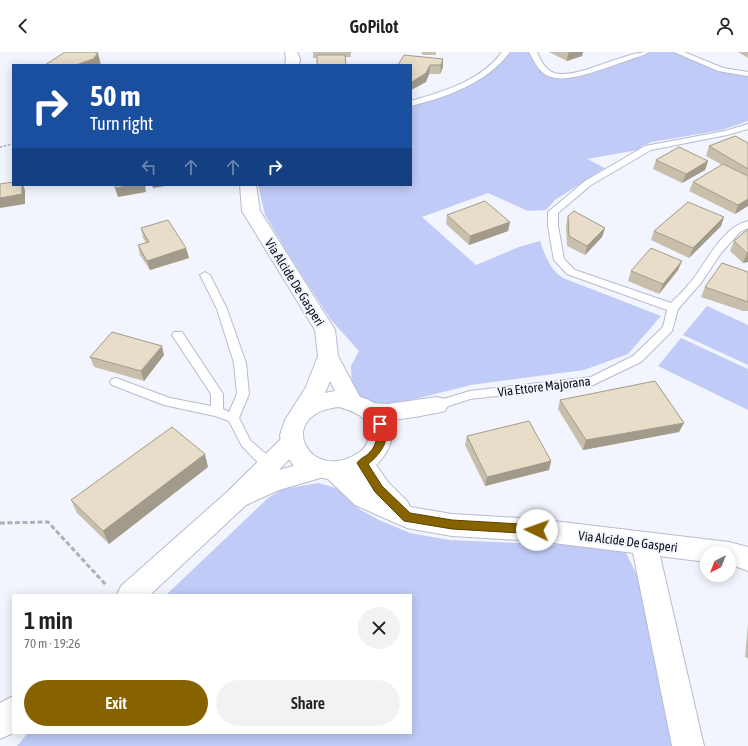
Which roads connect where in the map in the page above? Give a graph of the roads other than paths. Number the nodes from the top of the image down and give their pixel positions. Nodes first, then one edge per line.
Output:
1 (291, 52) edge
2 (506, 52) edge
3 (533, 52) edge
4 (645, 52) edge
5 (678, 52) edge
6 (292, 64) edge
7 (748, 74) edge
8 (412, 104) edge
9 (748, 126) edge
10 (248, 186) edge
11 (748, 224) edge
12 (205, 275) dead end
13 (674, 308) junction
14 (178, 335) dead end
15 (328, 356) junction
16 (116, 382) dead end
17 (437, 405) junction
18 (361, 406) junction
19 (304, 410) junction
20 (217, 412) junction
21 (233, 418) junction
22 (382, 433) junction
23 (291, 444) junction
24 (362, 463) junction
25 (269, 465) junction
26 (327, 470) junction
27 (236, 499) junction
28 (407, 517) junction
29 (644, 543) junction
30 (700, 550) edge
31 (736, 555) edge
32 (748, 559) edge
33 (121, 592) edge
34 (12, 712) edge
35 (0, 724) edge
36 (688, 746) edge

1 - 6 main road
2 - 8 lane
3 - 4 lane
5 - 7 lane
9 - 13 lane
10 - 15 main road, Via Alcide De Gasperi
11 - 13 lane, Via Ettore Majorana
12 - 21 lane
13 - 17 lane, Via Ettore Majorana
14 - 20 lane
15 - 18 main road, Via Alcide De Gasperi
15 - 19 main road
16 - 20 lane
17 - 18 main road
17 - 22 main road
18 - 19 main road
18 - 22 main road
19 - 23 main road
20 - 21 lane
21 - 25 lane
22 - 24 main road
23 - 25 main road
23 - 26 main road
24 - 26 main road
24 - 28 main road
25 - 27 main road
26 - 27 main road
26 - 28 main road, Via Alcide De Gasperi
27 - 33 main road
28 - 29 main road, Via Alcide De Gasperi
29 - 30 main road, Via Alcide De Gasperi
29 - 36 main road
31 - 32 main road, Via Alcide De Gasperi
34 - 35 main road

